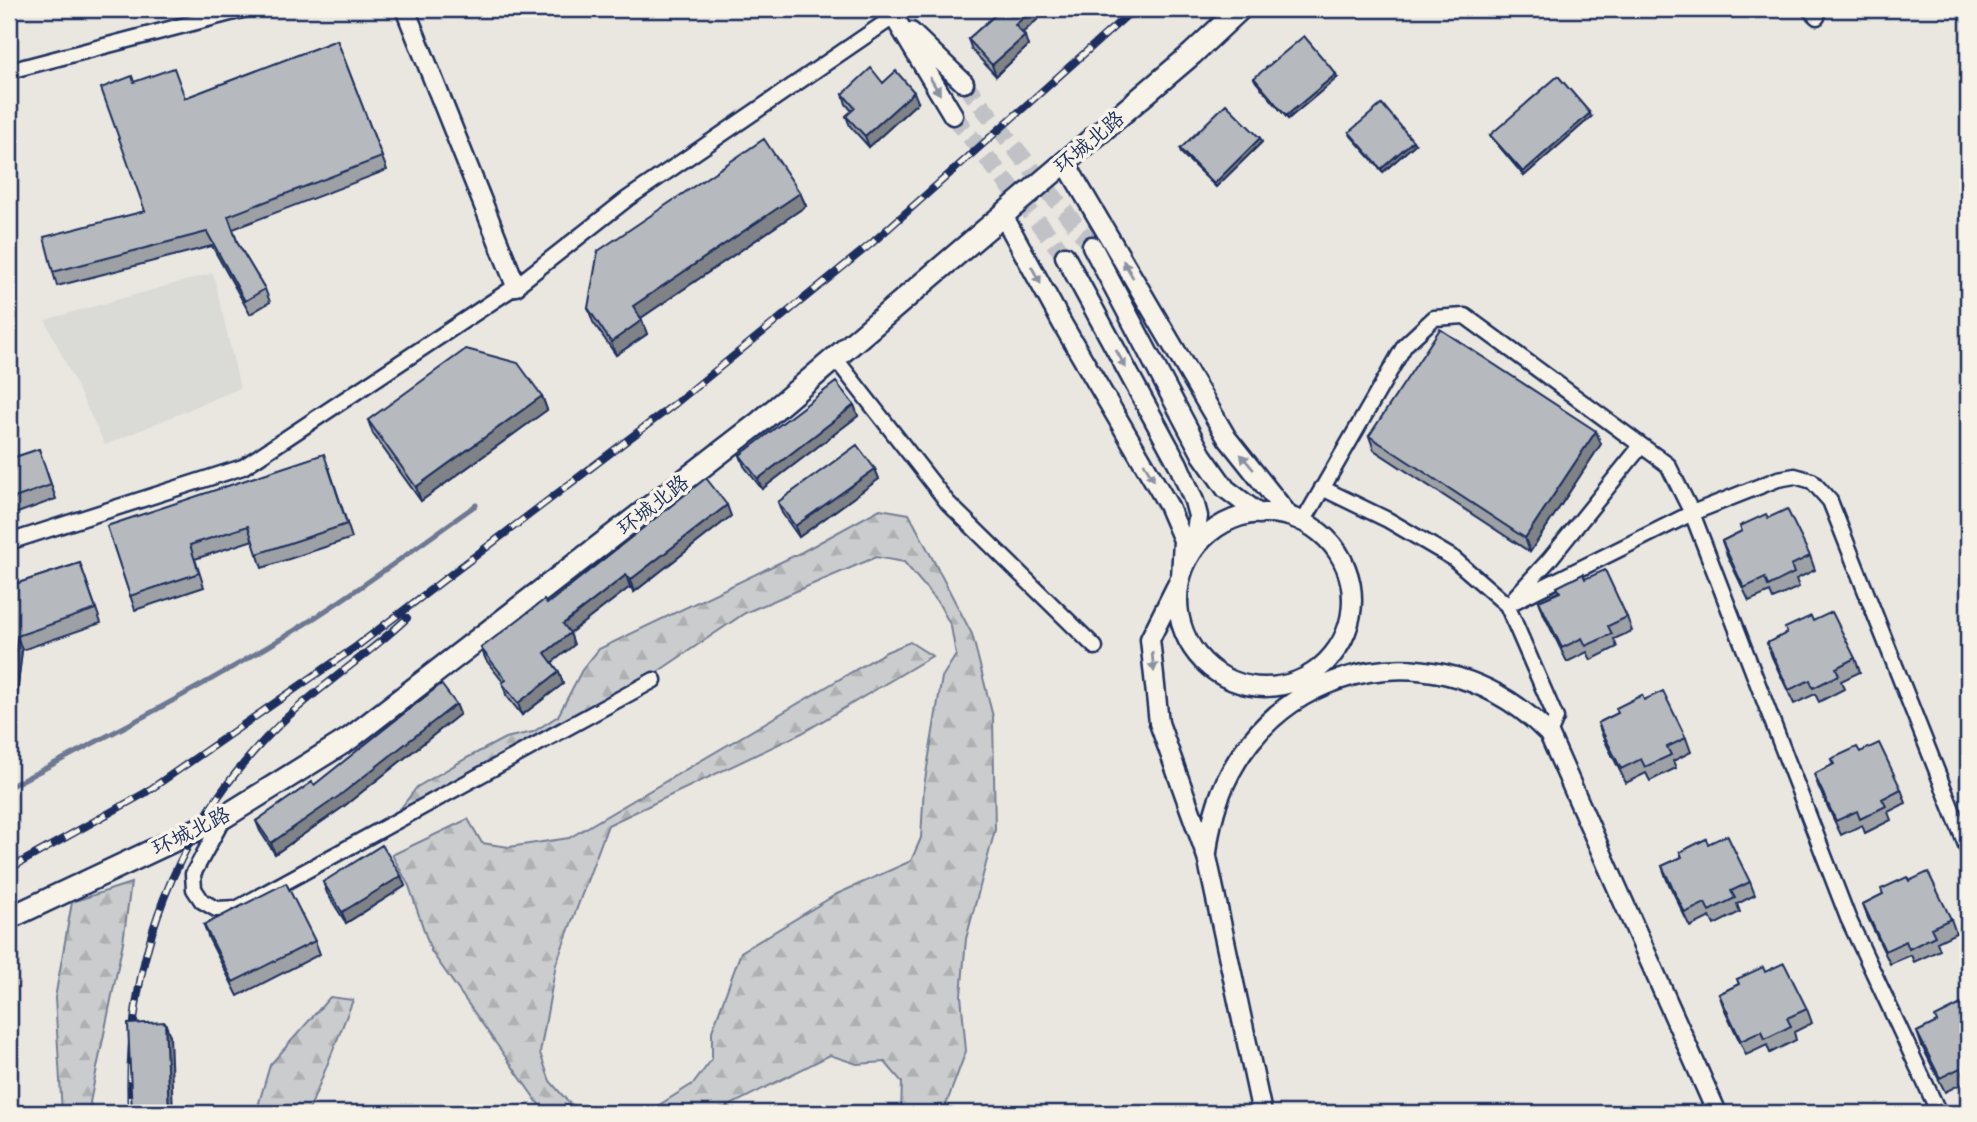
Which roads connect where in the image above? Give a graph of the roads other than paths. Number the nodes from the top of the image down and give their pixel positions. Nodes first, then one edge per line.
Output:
1 (246, 9) edge
2 (405, 9) edge
3 (1240, 9) edge
4 (896, 11) edge
5 (9, 71) edge
6 (964, 83) tunnel mouth
7 (953, 115) tunnel mouth
8 (1065, 162) junction
9 (1003, 215) junction
10 (1092, 246) tunnel mouth
11 (1065, 256) tunnel mouth
12 (516, 286) junction
13 (835, 358) junction
14 (1641, 446) junction
15 (1322, 488) junction
16 (1692, 513) junction
17 (1259, 514) junction
18 (1296, 519) junction
19 (9, 542) edge
20 (1194, 550) junction
21 (1181, 577) junction
22 (1507, 606) junction
23 (1095, 647) dead end
24 (1336, 650) junction
25 (654, 680) dead end
26 (1257, 687) junction
27 (1319, 687) junction
28 (1300, 697) junction
29 (1549, 734) junction
30 (224, 817) junction
31 (1968, 850) edge
32 (1207, 856) junction
33 (9, 918) edge
34 (1262, 1113) edge
35 (1717, 1113) edge
36 (1939, 1113) edge

1 - 5 street
2 - 12 street
3 - 8 main road, 环城北路
4 - 6 street
4 -> 7 street
4 - 12 street
8 - 9 main road, 环城北路
18 -> 8 street
9 - 13 main road, 环城北路
9 -> 21 street
10 - 17 street
11 -> 20 street
12 - 19 street
13 - 23 street
13 - 30 main road, 环城北路
14 - 15 street
14 - 16 street
14 - 22 street
15 - 18 street
15 - 22 street
16 - 22 street
16 - 31 street
16 - 36 street
17 - 18 street
17 - 20 street
18 - 24 street
20 - 21 street
21 - 26 street
21 -> 32 street
22 - 29 street
24 - 26 street
24 - 27 street
25 - 30 street
26 - 28 street
27 - 28 street
27 - 29 street
28 - 32 street
29 - 35 street
30 - 33 main road, 环城北路
32 - 34 street

